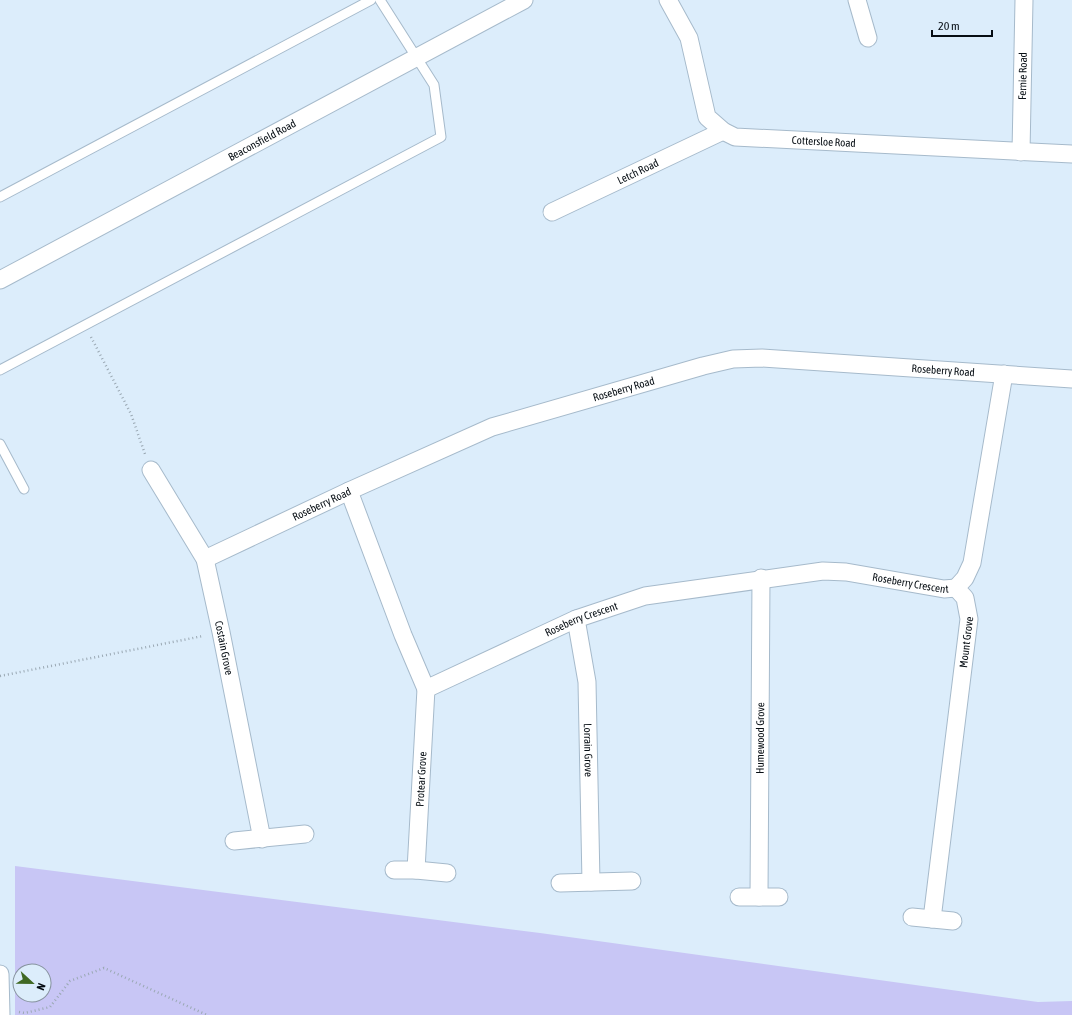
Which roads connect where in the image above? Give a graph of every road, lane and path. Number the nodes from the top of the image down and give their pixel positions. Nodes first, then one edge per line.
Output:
1 (371, 0) edge
2 (380, 0) edge
3 (524, 0) edge
4 (668, 0) edge
5 (857, 0) edge
6 (1024, 0) edge
7 (868, 38) dead end
8 (418, 57) junction
9 (723, 131) junction
10 (1021, 152) junction
11 (1072, 154) edge
12 (0, 197) edge
13 (552, 212) dead end
14 (0, 280) edge
15 (84, 325) junction
16 (0, 370) edge
17 (1004, 374) junction
18 (1072, 379) edge
19 (0, 444) edge
20 (151, 470) joint
21 (24, 489) dead end
22 (349, 491) junction
23 (204, 559) junction
24 (761, 578) junction
25 (956, 588) junction
26 (576, 619) junction
27 (221, 632) junction
28 (0, 676) edge
29 (426, 689) junction
30 (305, 834) dead end
31 (262, 839) junction
32 (234, 841) dead end
33 (394, 870) dead end
34 (416, 870) junction
35 (447, 873) dead end
36 (632, 881) dead end
37 (591, 882) junction
38 (560, 883) dead end
39 (739, 897) dead end
40 (759, 897) junction
41 (779, 897) dead end
42 (912, 917) dead end
43 (932, 919) junction
44 (953, 921) dead end
45 (0, 974) edge
46 (1, 1011) edge
47 (207, 1015) edge

1 - 12 lane
2 - 8 lane
3 - 8 street, Beaconsfield Road
4 - 9 street, Cottersloe Road
5 - 7 street
6 - 10 street, Fernie Road
8 - 14 street, Beaconsfield Road
8 - 15 lane
9 - 10 street, Cottersloe Road
9 - 13 street, Letch Road
10 - 11 street, Cottersloe Road
15 - 16 lane
15 - 20 path
17 - 18 street, Roseberry Road
17 - 22 street, Roseberry Road
17 - 25 street
19 - 21 lane
20 - 23 street, Costain Grove
22 - 23 street, Roseberry Road
22 - 29 street
23 - 27 street, Costain Grove
24 - 25 street, Roseberry Crescent
24 - 26 street, Roseberry Crescent
24 - 40 street, Humewood Grove
25 - 43 street, Mount Grove
26 - 29 street, Roseberry Crescent
26 - 37 street, Lorrain Grove
27 - 28 path
27 - 31 street, Costain Grove
29 - 34 street, Protear Grove
30 - 31 street
31 - 32 street
33 - 34 street
34 - 35 street
36 - 37 street
37 - 38 street
39 - 40 street
40 - 41 street
42 - 43 street
43 - 44 street
45 - 46 street
46 - 47 path

